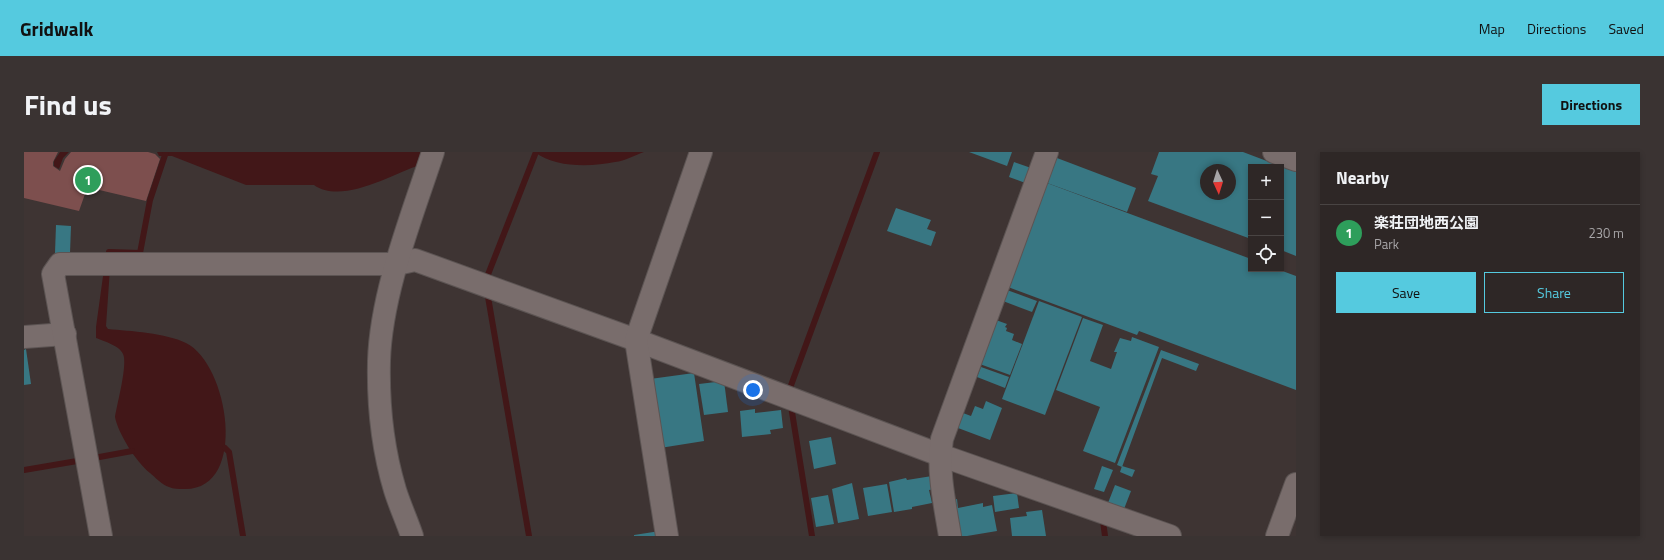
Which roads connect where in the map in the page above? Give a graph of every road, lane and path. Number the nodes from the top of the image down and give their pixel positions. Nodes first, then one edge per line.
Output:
1 (433, 152) edge
2 (702, 152) edge
3 (1047, 152) edge
4 (1274, 152) edge
5 (1296, 160) edge
6 (396, 264) junction
7 (65, 334) junction
8 (24, 337) edge
9 (636, 340) junction
10 (940, 455) junction
11 (1296, 484) edge
12 (101, 536) edge
13 (412, 536) edge
14 (667, 536) edge
15 (950, 536) edge
16 (1170, 536) edge
17 (1277, 536) edge

1 - 6 street
2 - 9 street
3 - 10 street
4 - 5 street
6 - 7 street
6 - 9 street
6 - 13 street
7 - 8 street
7 - 12 street
9 - 10 street
9 - 14 street
10 - 15 street
10 - 16 street
11 - 17 street

